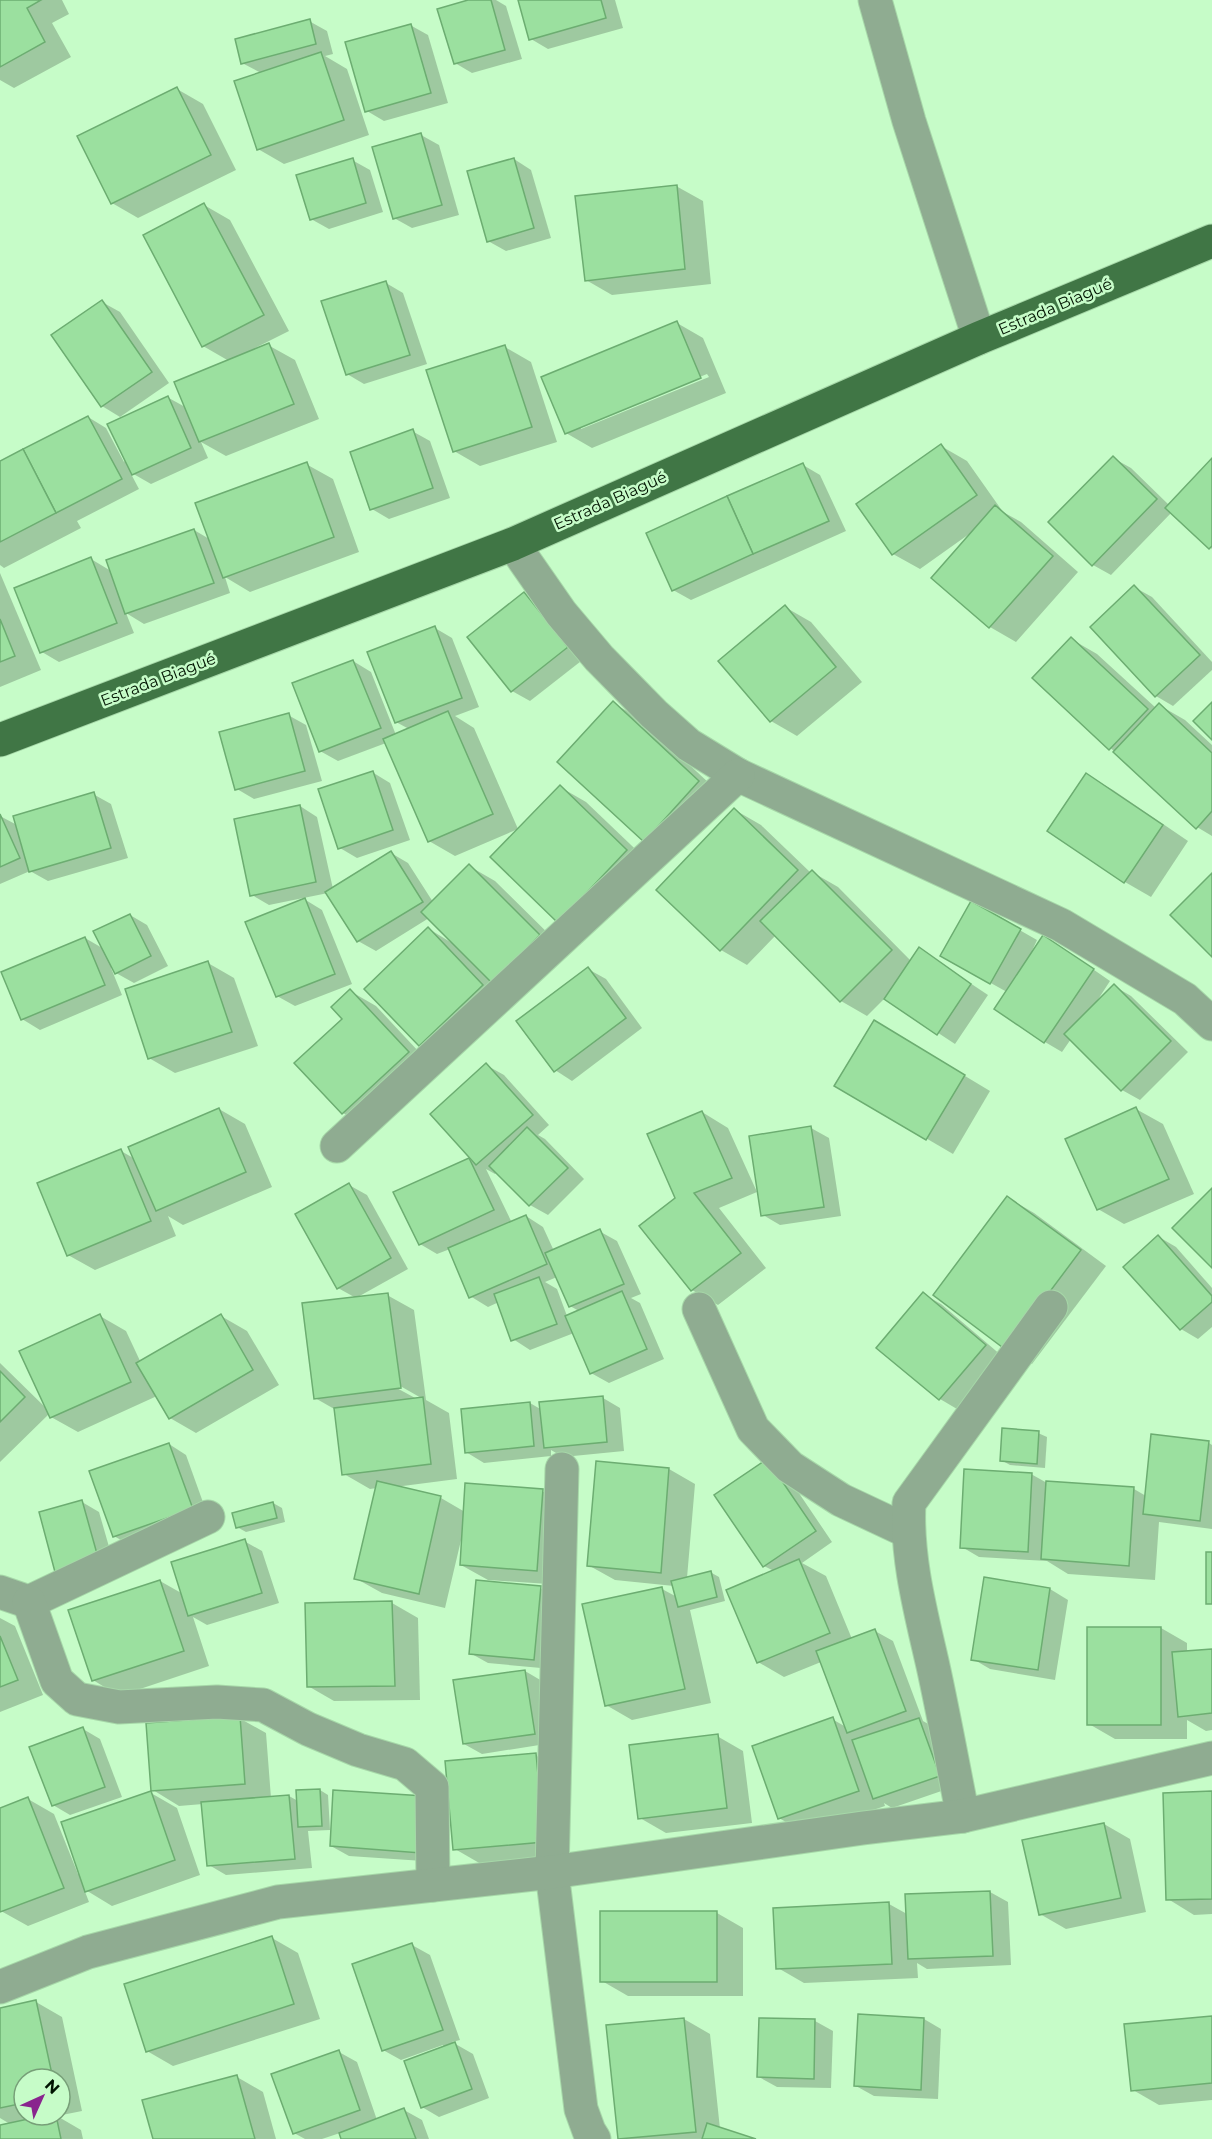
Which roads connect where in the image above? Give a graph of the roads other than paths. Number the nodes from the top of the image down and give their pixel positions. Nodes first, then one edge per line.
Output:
1 (875, 0) edge
2 (1212, 241) edge
3 (978, 338) junction
4 (513, 544) junction
5 (0, 740) edge
6 (738, 775) junction
7 (1212, 1024) edge
8 (337, 1146) dead end
9 (1051, 1307) dead end
10 (699, 1309) dead end
11 (562, 1469) dead end
12 (208, 1517) dead end
13 (908, 1531) junction
14 (14, 1597) edge
15 (1212, 1758) edge
16 (963, 1816) junction
17 (552, 1872) junction
18 (433, 1885) junction
19 (0, 1987) edge
20 (594, 2139) edge

1 - 3 street
2 - 3 main road, Estrada Biagué
3 - 4 main road, Estrada Biagué
4 - 5 main road, Estrada Biagué
4 - 6 street
6 - 7 street
6 - 8 street
9 - 13 street
10 - 13 street
11 - 17 street
12 - 14 street
13 - 16 street
14 - 18 street
15 - 16 street
16 - 17 street
17 - 18 street
17 - 20 street
18 - 19 street

